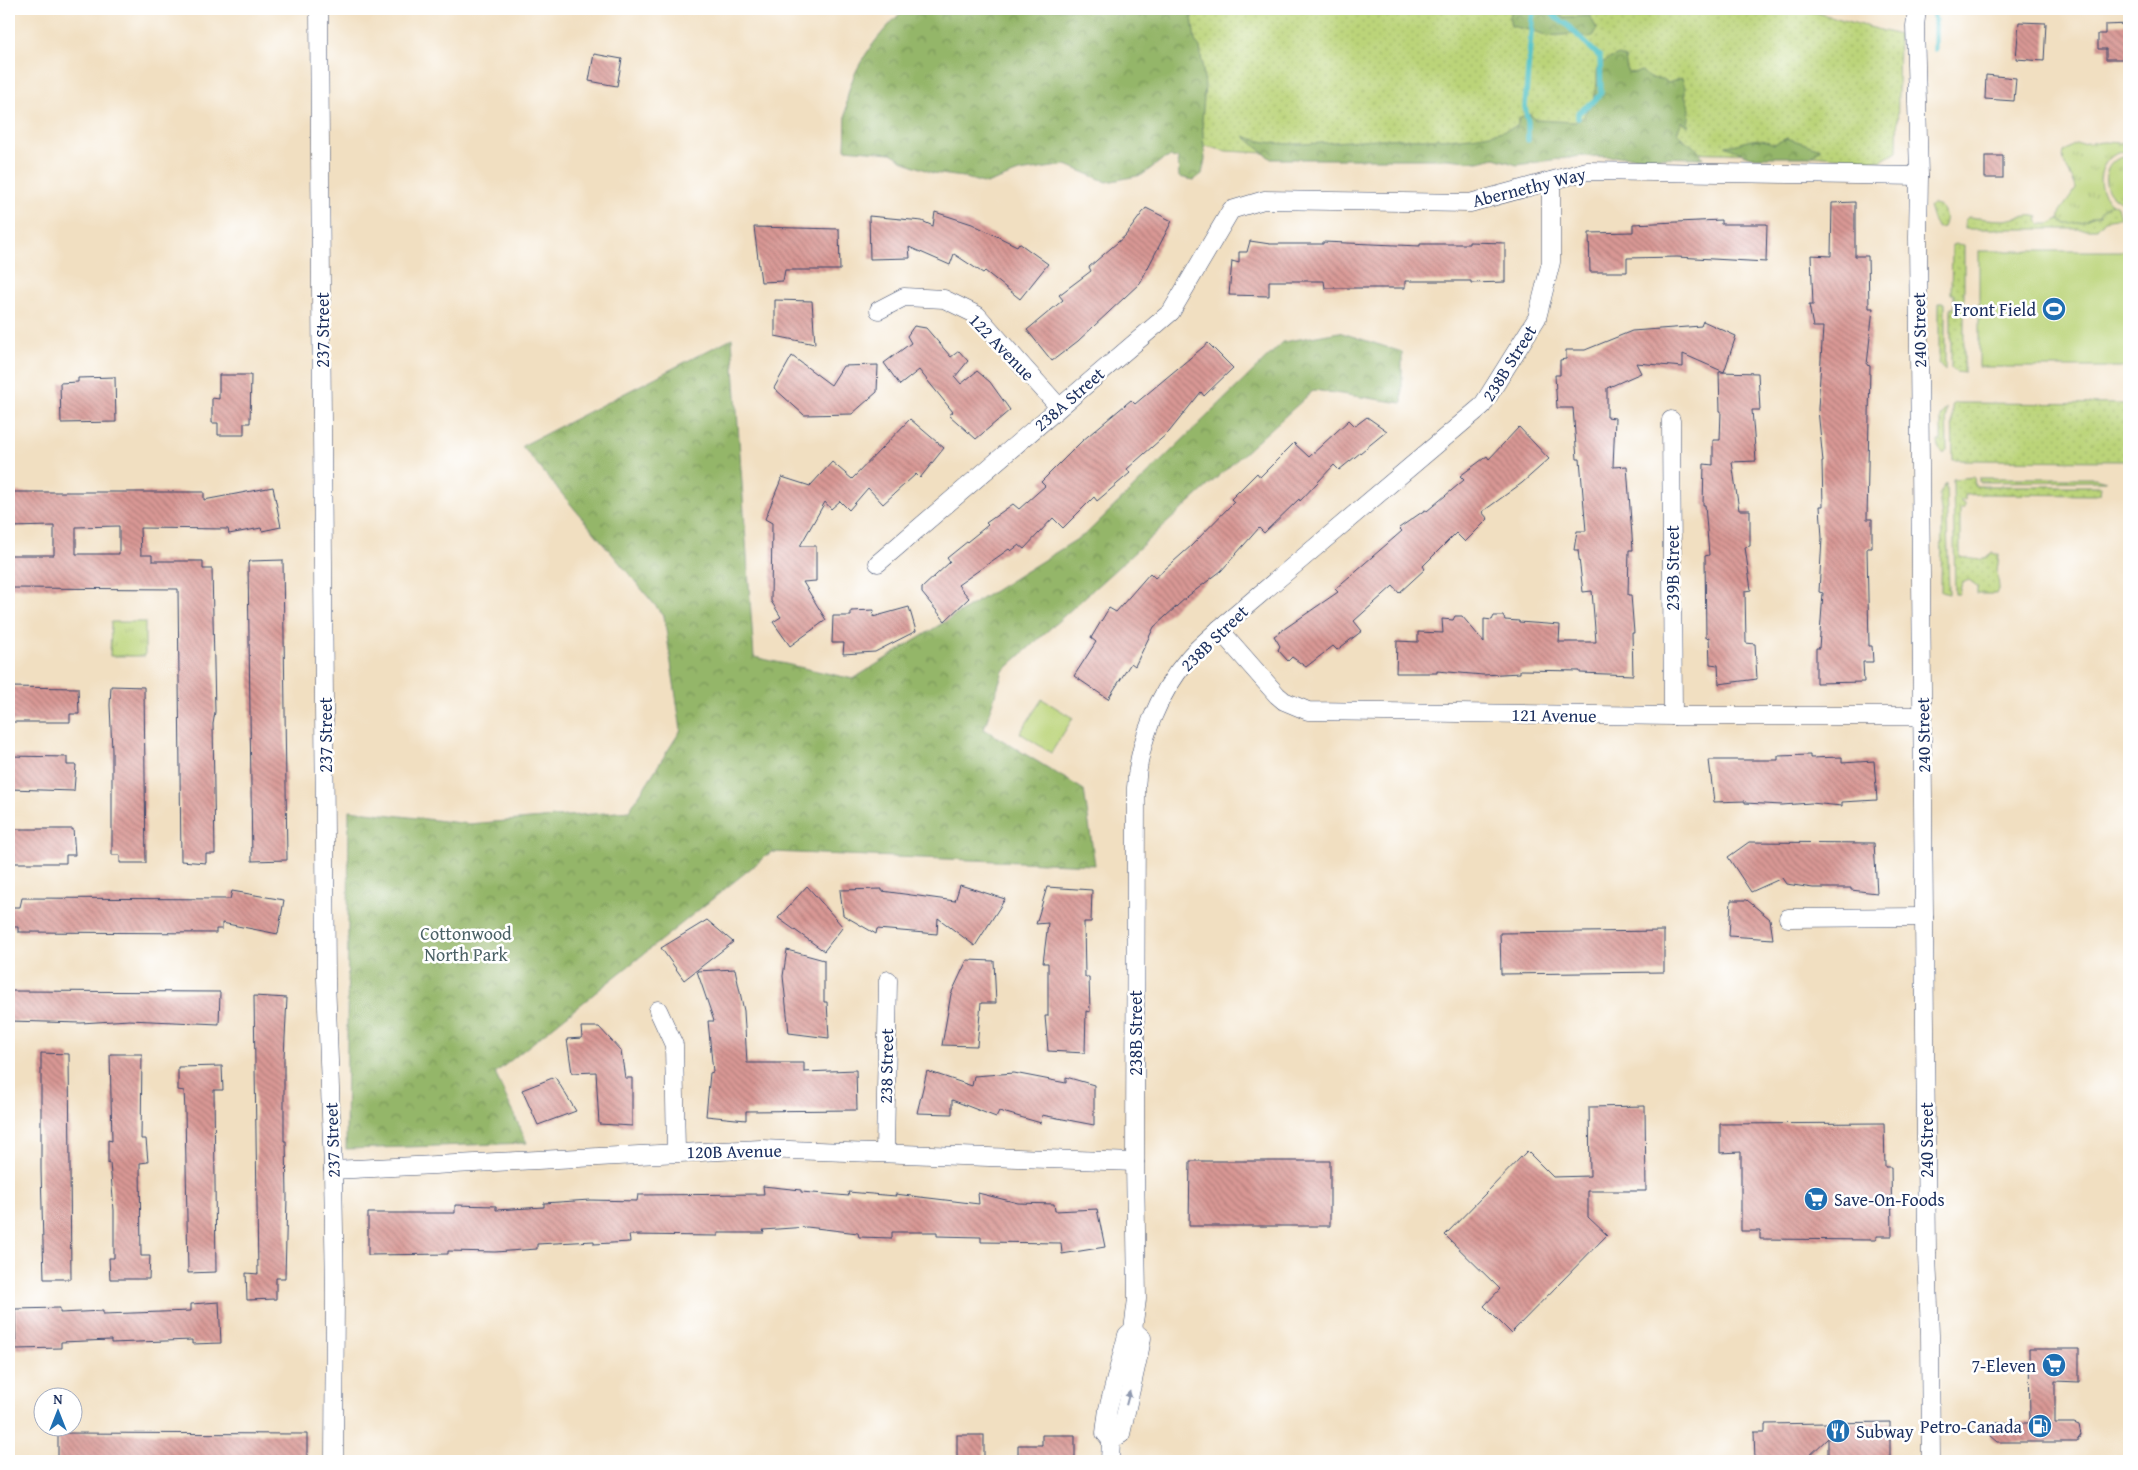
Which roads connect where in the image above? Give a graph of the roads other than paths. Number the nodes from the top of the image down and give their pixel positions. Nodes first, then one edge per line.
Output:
1 (319, 9) edge
2 (1917, 9) edge
3 (1919, 176) junction
4 (1551, 181) junction
5 (1231, 210) joint
6 (879, 310) dead end
7 (1059, 407) junction
8 (1671, 420) dead end
9 (878, 563) dead end
10 (1219, 629) junction
11 (1673, 716) junction
12 (1923, 716) junction
13 (1924, 917) junction
14 (1788, 918) dead end
15 (888, 980) dead end
16 (658, 1010) dead end
17 (676, 1152) junction
18 (885, 1152) junction
19 (1135, 1162) junction
20 (333, 1170) junction
21 (334, 1461) edge
22 (1110, 1461) edge
23 (1931, 1461) edge

1 - 20 street, 237 Street
2 - 3 street, 240 Street
3 - 4 street, Abernethy Way
3 - 12 street, 240 Street
4 - 5 street, Abernethy Way
4 - 10 street, 238B Street
5 - 7 street, 238A Street
6 - 7 street, 122 Avenue
7 - 9 street, 238A Street
8 - 11 street, 239B Street
10 - 11 street, 121 Avenue
10 - 19 street, 238B Street
11 - 12 street, 121 Avenue
12 - 13 street, 240 Street
13 - 14 street
13 - 23 street, 240 Street
15 - 18 street, 238 Street
16 - 17 street
17 - 18 street, 120B Avenue
17 - 20 street, 120B Avenue
18 - 19 street, 120B Avenue
19 - 22 street, 238B Street
20 - 21 street, 237 Street

